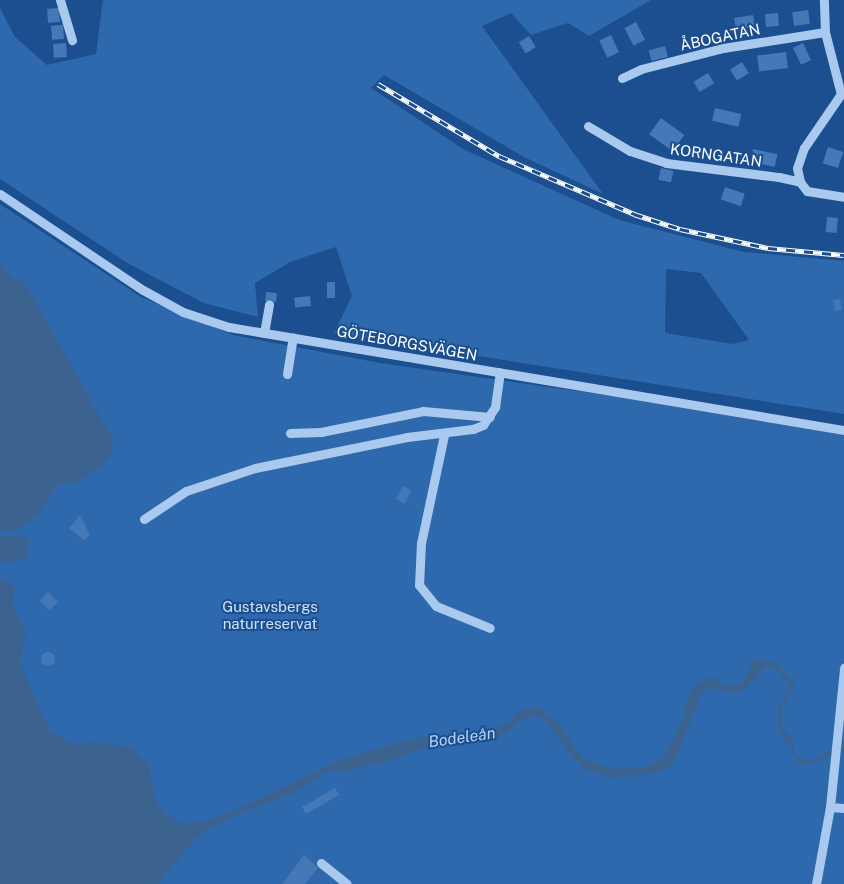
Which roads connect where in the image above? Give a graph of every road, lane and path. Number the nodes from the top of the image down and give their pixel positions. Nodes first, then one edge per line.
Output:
1 (60, 0) edge
2 (824, 0) edge
3 (826, 32) junction
4 (72, 40) dead end
5 (622, 78) dead end
6 (588, 126) dead end
7 (800, 182) junction
8 (0, 194) edge
9 (844, 196) edge
10 (269, 304) dead end
11 (264, 333) junction
12 (293, 338) junction
13 (500, 372) junction
14 (286, 374) dead end
15 (490, 417) junction
16 (844, 430) edge
17 (290, 433) dead end
18 (444, 435) junction
19 (144, 519) dead end
20 (490, 628) dead end
21 (844, 668) edge
22 (830, 807) junction
23 (844, 808) edge
24 (321, 863) dead end
25 (347, 884) edge
26 (816, 884) edge

1 - 4 street
2 - 3 street
3 - 5 street, ÅBOGATAN
3 - 7 street
6 - 7 street, KORNGATAN
7 - 9 street, KORNGATAN
8 - 11 street, GÖTEBORGSVÄGEN
10 - 11 street
11 - 12 street, GÖTEBORGSVÄGEN
12 - 13 street, GÖTEBORGSVÄGEN
12 - 14 street
13 - 15 street
13 - 16 street, GÖTEBORGSVÄGEN
15 - 17 street
15 - 18 street
18 - 19 street
18 - 20 street
21 - 22 street
22 - 23 street
22 - 26 street
24 - 25 street

